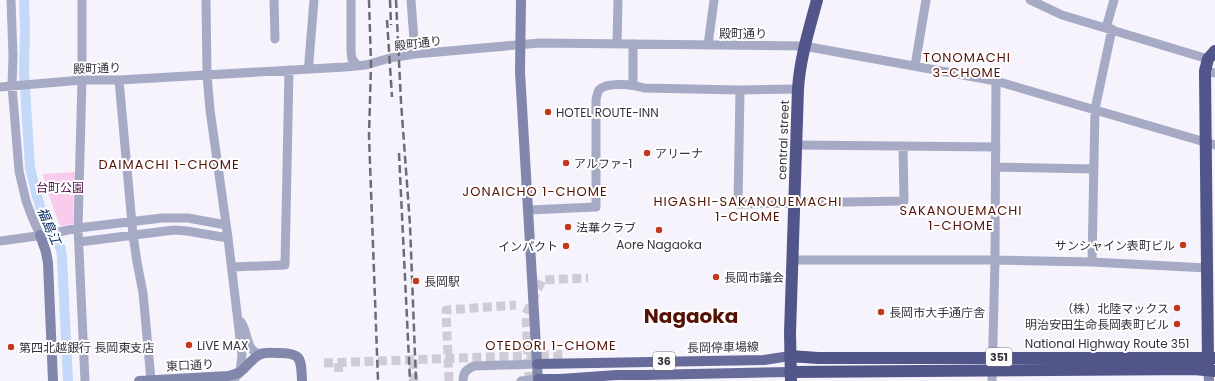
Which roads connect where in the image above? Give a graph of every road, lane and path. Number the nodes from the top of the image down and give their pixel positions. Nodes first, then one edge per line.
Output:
1 (11, 0) edge
2 (82, 0) edge
3 (206, 0) edge
4 (274, 0) edge
5 (314, 0) edge
6 (351, 0) edge
7 (411, 0) edge
8 (521, 0) edge
9 (618, 0) edge
10 (714, 0) edge
11 (817, 0) edge
12 (926, 0) edge
13 (1030, 0) edge
14 (1114, 0) edge
15 (1109, 29) junction
16 (275, 39) dead end
17 (617, 43) junction
18 (520, 44) junction
19 (633, 44) junction
20 (708, 45) junction
21 (804, 46) junction
22 (415, 54) junction
23 (1211, 64) edge
24 (357, 65) junction
25 (915, 66) junction
26 (309, 68) junction
27 (289, 70) junction
28 (207, 75) junction
29 (82, 80) junction
30 (119, 80) junction
31 (996, 81) junction
32 (633, 85) junction
33 (14, 86) junction
34 (0, 87) edge
35 (798, 89) junction
36 (740, 90) junction
37 (1095, 109) junction
38 (1210, 143) edge
39 (797, 145) junction
40 (903, 146) junction
41 (996, 147) junction
42 (996, 167) junction
43 (1094, 169) junction
44 (794, 203) junction
45 (528, 210) junction
46 (132, 221) junction
47 (226, 225) junction
48 (74, 230) junction
49 (42, 235) junction
50 (133, 235) junction
51 (228, 238) junction
52 (0, 241) edge
53 (79, 242) junction
54 (792, 260) junction
55 (995, 260) junction
56 (1092, 262) junction
57 (232, 267) junction
58 (1207, 268) junction
59 (238, 317) junction
60 (262, 354) junction
61 (790, 356) junction
62 (992, 357) junction
63 (1212, 358) edge
64 (537, 364) junction
65 (240, 372) junction
66 (1211, 374) edge
67 (791, 376) edge
68 (992, 376) edge
69 (644, 378) edge
70 (538, 380) edge
71 (53, 381) edge
72 (85, 381) edge
73 (143, 381) edge
74 (233, 381) edge
75 (302, 381) edge
76 (463, 381) edge
77 (521, 381) edge

1 - 33 street
2 - 29 street
3 - 28 street
4 - 16 street
5 - 26 street
6 - 24 street
7 - 22 street
8 - 18 street
9 - 17 street
10 - 20 street
11 - 21 highway, central street
12 - 25 street
13 - 15 street
14 - 15 street
15 - 23 street
15 - 37 street
17 - 18 street, 殿町通り
17 - 19 street, 殿町通り
18 - 22 street, 殿町通り
18 - 45 street
19 - 20 street, 殿町通り
19 - 32 street
20 - 21 street, 殿町通り
21 - 25 street, 殿町通り
21 - 35 highway, central street
22 - 24 street, 殿町通り
23 - 38 highway, 351
24 - 26 street, 殿町通り
25 - 31 street, 殿町通り
26 - 27 street, 殿町通り
27 - 28 street, 殿町通り
27 - 57 street
28 - 30 street, 殿町通り
28 - 47 street
29 - 30 street, 殿町通り
29 - 33 street, 殿町通り
29 - 48 street
30 - 46 street
31 - 37 street, 殿町通り
31 - 41 street
32 - 36 street
32 - 45 street
33 - 34 street, 殿町通り
33 - 49 street
35 - 36 street
35 - 39 highway, central street
36 - 44 street
37 - 38 street, 殿町通り
37 - 43 street
38 - 58 highway, 351
39 - 40 street
39 - 44 highway, central street
40 - 41 street
40 - 44 street
41 - 42 street
42 - 43 street
42 - 55 street
43 - 56 street
44 - 54 highway, central street
45 - 64 street
46 - 47 street
46 - 48 street
46 - 50 street
47 - 51 street
48 - 49 street
48 - 53 street
49 - 52 street
49 - 71 street
50 - 51 street
50 - 53 street
50 - 73 street
51 - 57 street
53 - 72 street
54 - 55 street
54 - 61 highway, central street
55 - 56 street
55 - 62 street
56 - 58 street
57 - 59 street
58 - 63 highway, 351
59 - 60 street
59 - 65 street
60 - 65 street
60 - 75 street
61 - 62 highway, National Highway Route 351 / 351
61 - 64 main road, 長岡停車場線 / 36
61 - 67 highway, central street
62 - 63 highway, National Highway Route 351 / 351
62 - 68 street
63 - 66 highway, 351
64 - 70 street
64 - 76 street
65 - 73 street, 東口通り
65 - 74 street
66 - 68 highway, 351
67 - 68 highway, 351
67 - 69 main road, 36
69 - 70 main road, 36
70 - 77 street

